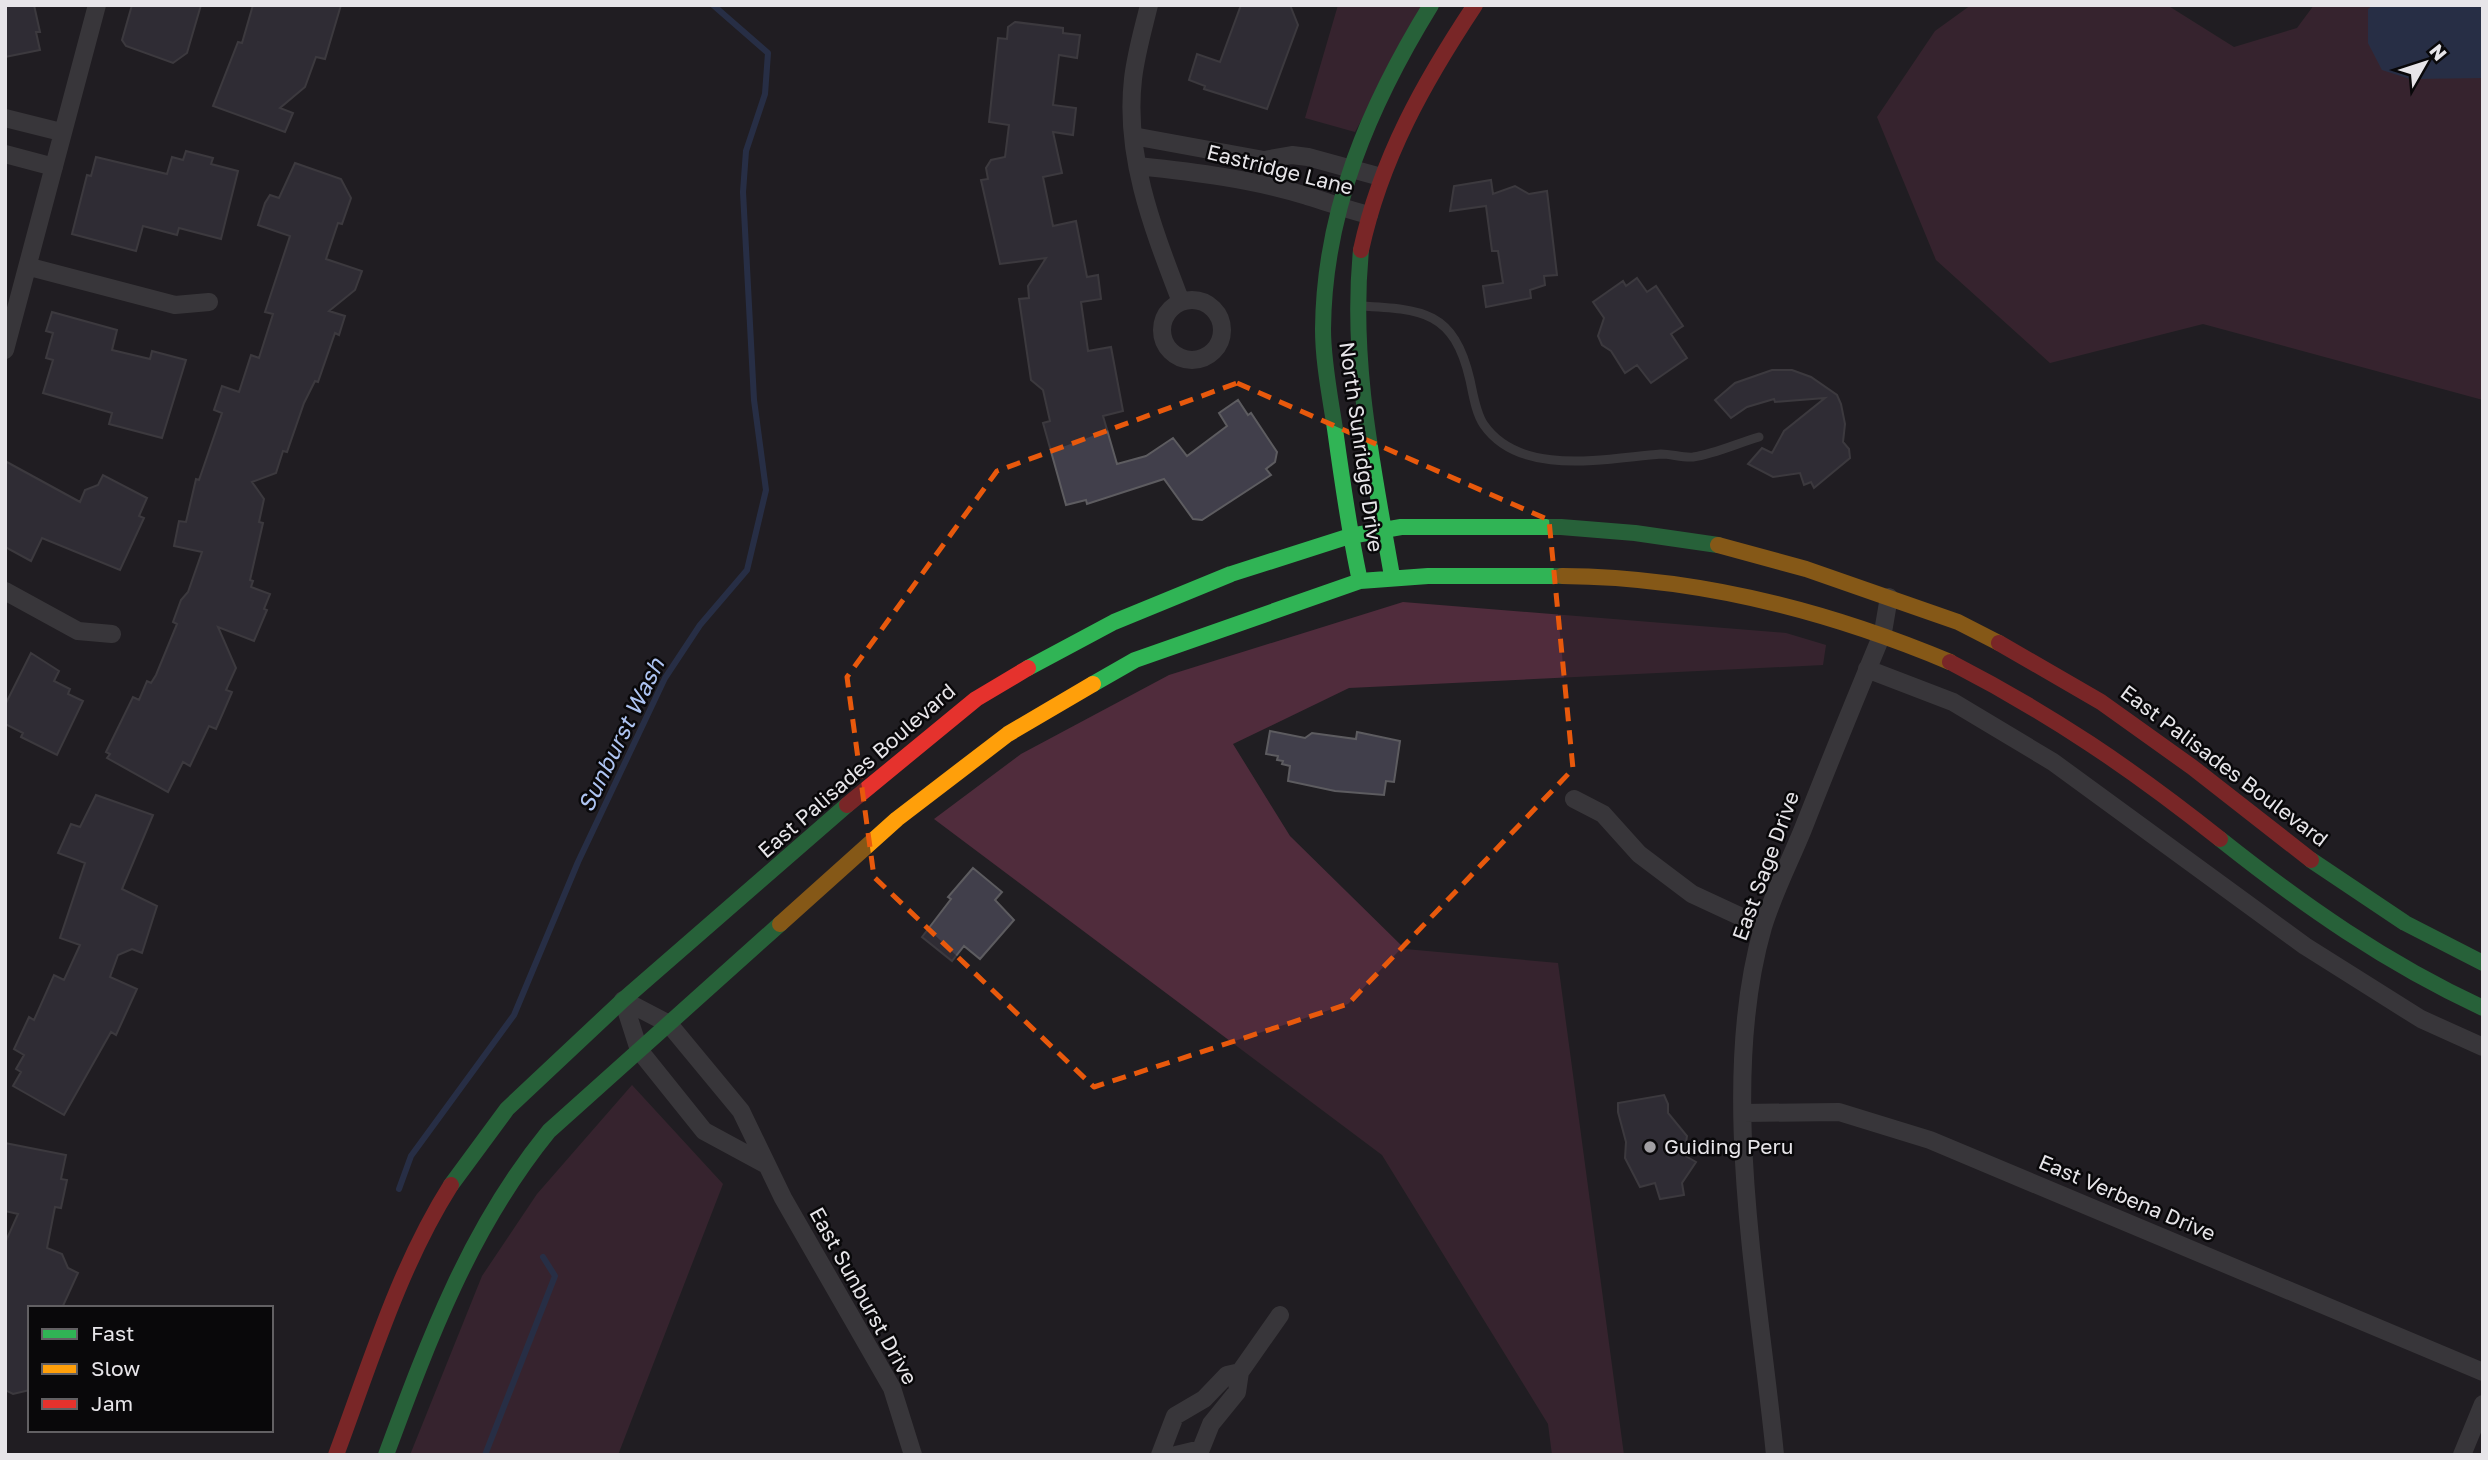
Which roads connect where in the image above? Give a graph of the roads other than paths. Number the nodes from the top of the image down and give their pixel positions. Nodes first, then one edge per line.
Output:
1 (97, 5) edge
2 (1149, 5) edge
3 (1431, 5) edge
4 (1475, 5) edge
5 (5, 118) edge
6 (61, 132) junction
7 (1133, 136) junction
8 (5, 154) edge
9 (1138, 166) junction
10 (54, 167) junction
11 (1351, 169) junction
12 (1381, 177) junction
13 (1340, 208) junction
14 (1369, 215) junction
15 (30, 267) junction
16 (209, 302) dead end
17 (1181, 302) dead end
18 (1358, 305) junction
19 (5, 350) edge
20 (1759, 437) dead end
21 (1384, 530) junction
22 (1350, 536) junction
23 (1392, 576) junction
24 (1360, 581) junction
25 (5, 591) edge
26 (1889, 597) junction
27 (1883, 632) junction
28 (112, 634) dead end
29 (1867, 669) junction
30 (1574, 799) dead end
31 (1763, 927) junction
32 (2483, 963) edge
33 (623, 1000) junction
34 (2483, 1008) edge
35 (669, 1024) junction
36 (2483, 1046) edge
37 (639, 1050) junction
38 (1743, 1113) junction
39 (765, 1164) junction
40 (1280, 1315) dead end
41 (1240, 1371) junction
42 (2483, 1371) edge
43 (2483, 1404) edge
44 (337, 1455) edge
45 (386, 1455) edge
46 (913, 1455) edge
47 (1160, 1455) edge
48 (1176, 1455) edge
49 (1776, 1455) edge
50 (2462, 1455) edge

1 - 6 street
2 - 7 street
3 - 11 street, North Sunridge Drive
4 - 12 street, North Sunridge Drive
5 - 6 street
6 - 10 street
7 - 9 street
7 - 11 street, Eastridge Lane
8 - 10 street
9 - 13 street, Eastridge Lane
9 - 17 street
10 - 15 street
11 - 12 street, Eastridge Lane
11 - 13 street, North Sunridge Drive
12 - 14 street, North Sunridge Drive
13 - 14 street, Eastridge Lane
13 - 22 street, North Sunridge Drive
14 - 18 street, North Sunridge Drive
15 - 16 street
15 - 19 street
18 - 20 lane
18 - 21 street, North Sunridge Drive
21 - 22 street, East Palisades Boulevard
21 - 23 street, North Sunridge Drive
21 - 26 street, East Palisades Boulevard
22 - 24 street, North Sunridge Drive
22 - 33 street, East Palisades Boulevard
23 - 24 street
23 - 27 street
24 - 35 street
25 - 28 street
26 - 27 street, East Sage Drive
26 - 32 street, East Palisades Boulevard
27 - 29 street, East Sage Drive
27 - 34 street
29 - 31 street, East Sage Drive
29 - 36 street
30 - 31 street
31 - 38 street, East Sage Drive
33 - 35 street, East Sunburst Drive
33 - 37 street
33 - 44 street, East Palisades Boulevard
35 - 37 street
35 - 39 street, East Sunburst Drive
37 - 39 street
37 - 45 street
38 - 42 street, East Verbena Drive
38 - 49 street, East Sage Drive
39 - 46 street, East Sunburst Drive
40 - 41 street
41 - 47 street
41 - 48 street
43 - 50 street

